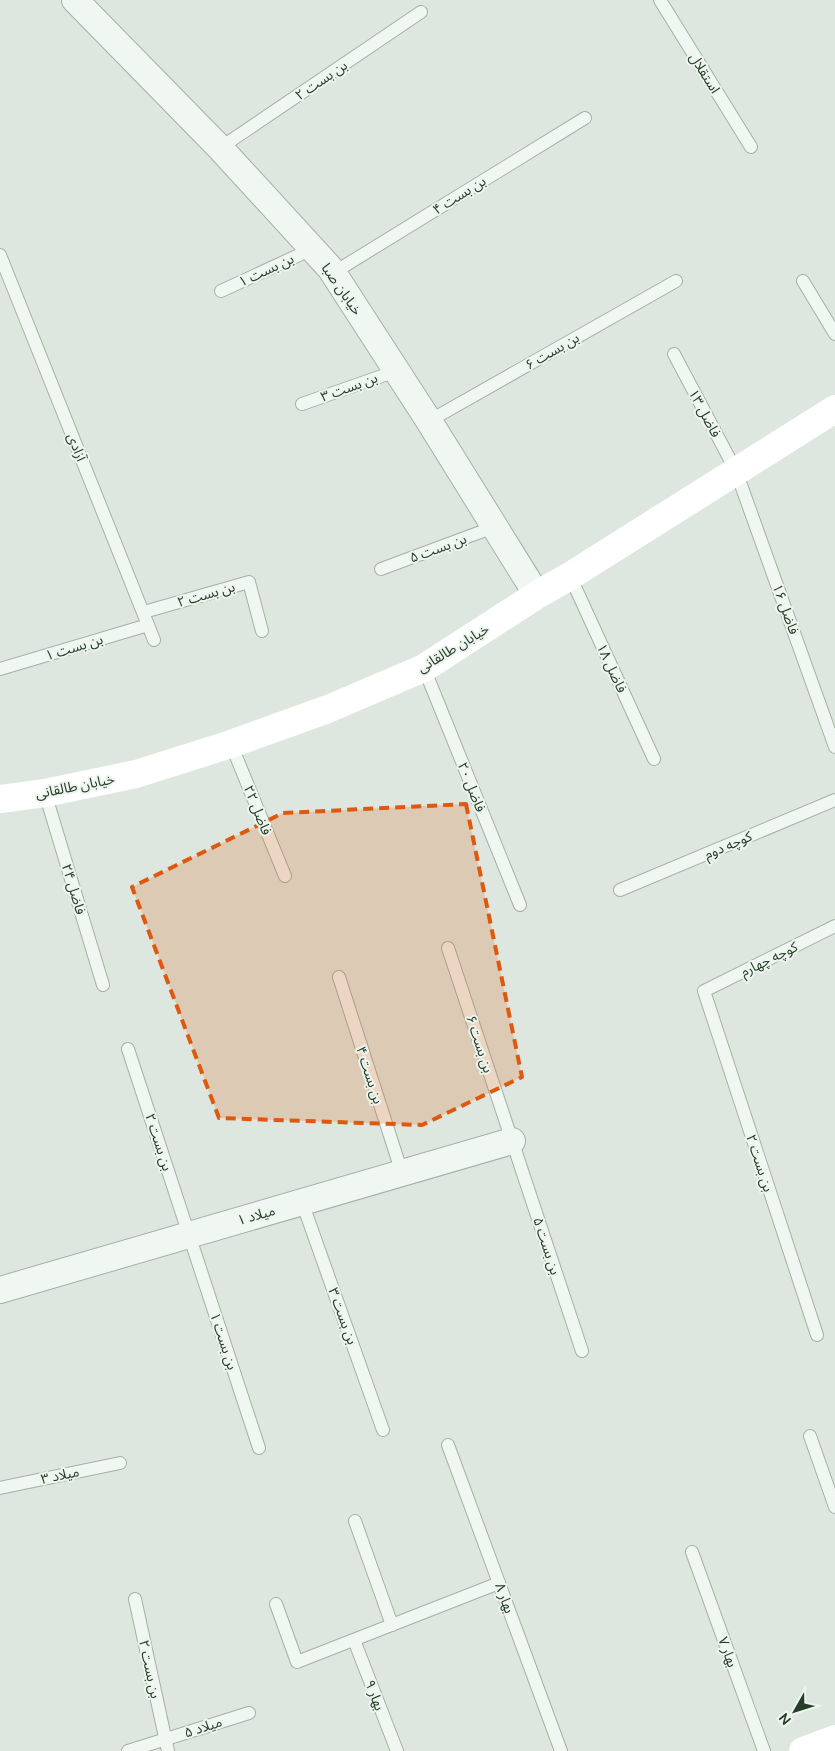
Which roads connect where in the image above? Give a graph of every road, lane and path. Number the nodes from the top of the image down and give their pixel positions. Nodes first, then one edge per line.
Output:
1 (75, 0) edge
2 (660, 0) edge
3 (421, 12) dead end
4 (585, 118) dead end
5 (751, 147) dead end
6 (220, 148) junction
7 (312, 249) junction
8 (0, 255) edge
9 (333, 273) junction
10 (676, 281) dead end
11 (803, 281) dead end
12 (221, 291) dead end
13 (835, 334) edge
14 (674, 354) dead end
15 (396, 371) junction
16 (302, 404) dead end
17 (835, 409) edge
18 (429, 420) junction
19 (736, 471) junction
20 (494, 527) junction
21 (381, 569) dead end
22 (570, 576) junction
23 (537, 595) junction
24 (144, 612) junction
25 (148, 625) junction
26 (262, 631) dead end
27 (154, 640) dead end
28 (424, 668) junction
29 (0, 669) edge
30 (231, 744) junction
31 (835, 748) edge
32 (654, 759) dead end
33 (45, 793) junction
34 (0, 799) edge
35 (835, 800) edge
36 (285, 876) dead end
37 (620, 890) dead end
38 (520, 905) dead end
39 (835, 926) edge
40 (448, 948) dead end
41 (338, 977) dead end
42 (103, 985) dead end
43 (704, 991) joint
44 (128, 1049) dead end
45 (512, 1141) junction
46 (402, 1173) junction
47 (302, 1202) junction
48 (189, 1235) junction
49 (0, 1290) edge
50 (816, 1335) dead end
51 (582, 1351) dead end
52 (384, 1430) dead end
53 (810, 1436) dead end
54 (448, 1445) dead end
55 (259, 1448) dead end
56 (120, 1463) dead end
57 (0, 1488) edge
58 (835, 1507) edge
59 (355, 1521) dead end
60 (692, 1552) dead end
61 (499, 1583) junction
62 (135, 1599) dead end
63 (276, 1604) dead end
64 (392, 1625) junction
65 (354, 1640) junction
66 (249, 1712) dead end
67 (835, 1739) edge
68 (167, 1745) edge
69 (128, 1751) edge
70 (397, 1751) edge
71 (561, 1751) edge
72 (764, 1751) edge
73 (803, 1751) edge

1 - 6 street, خیابان صبا
2 - 5 lane, استقلال
3 - 6 lane, بن بست ۲
4 - 9 lane, بن بست ۴
6 - 7 street, خیابان صبا
7 - 9 street, خیابان صبا
7 - 12 lane, بن بست ۱
8 - 24 lane, آزادی
9 - 15 street, خیابان صبا
10 - 18 lane, بن بست ۶
11 - 13 lane
14 - 19 lane, فاضل ۱۳
15 - 16 lane, بن بست ۳
15 - 18 street, خیابان صبا
17 - 19 main road, خیابان طالقانی
18 - 20 street, خیابان صبا
19 - 22 main road, خیابان طالقانی
19 - 31 lane, فاضل ۱۶
20 - 21 lane, بن بست ۵
20 - 23 street, خیابان صبا
22 - 23 main road, خیابان طالقانی
22 - 32 lane, فاضل ۱۸
23 - 28 main road, خیابان طالقانی
24 - 25 lane, آزادی
24 - 26 lane, بن بست ۲
25 - 27 lane, آزادی
25 - 29 lane, بن بست ۱
28 - 30 main road, خیابان طالقانی
28 - 38 lane, فاضل ۲۰
30 - 33 main road, خیابان طالقانی
30 - 36 lane, فاضل ۲۲
33 - 34 main road, خیابان طالقانی
33 - 42 lane, فاضل ۲۴
35 - 37 lane, کوچه دوم
39 - 43 lane, کوچه چهارم
40 - 45 lane, بن بست ۶
41 - 46 lane, بن بست ۴
43 - 50 lane, بن بست ۲
44 - 48 lane, بن بست ۲
45 - 46 street, میلاد ۱
45 - 51 lane, بن بست ۵
46 - 47 street, میلاد ۱
47 - 48 street, میلاد ۱
47 - 52 lane, بن بست ۳
48 - 49 street, میلاد ۱
48 - 55 lane, بن بست ۱
53 - 58 lane
54 - 61 lane, بهار ۸
56 - 57 lane, میلاد ۳
59 - 64 lane
60 - 72 lane, بهار ۷
61 - 64 lane
61 - 71 lane, بهار ۸
62 - 68 lane, بن بست ۲
63 - 65 lane
64 - 65 lane
65 - 70 lane, بهار ۹
66 - 68 lane, میلاد ۵
67 - 73 main road
68 - 69 lane, میلاد ۵

